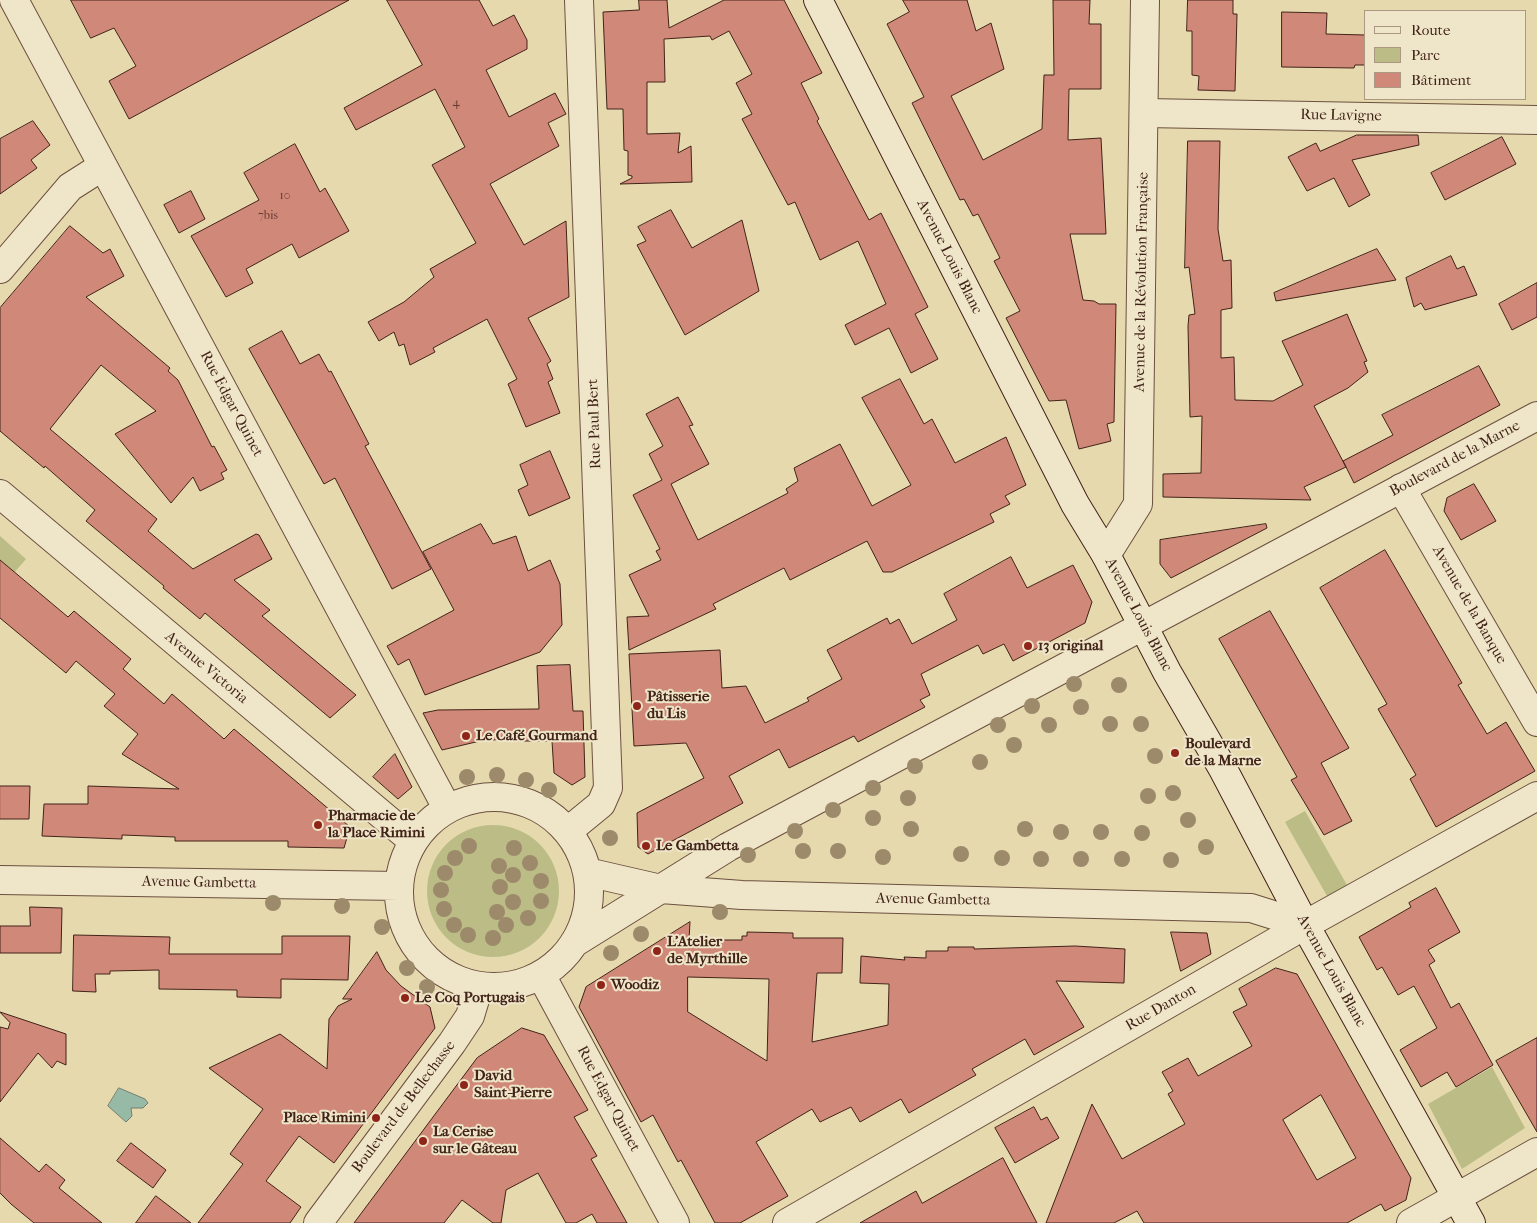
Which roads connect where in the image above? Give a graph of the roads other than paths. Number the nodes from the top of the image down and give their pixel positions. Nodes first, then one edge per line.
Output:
1 (14, 0) edge
2 (579, 0) edge
3 (818, 0) edge
4 (1145, 0) edge
5 (1145, 113) junction
6 (1537, 120) edge
7 (103, 166) junction
8 (0, 269) edge
9 (1537, 416) edge
10 (1400, 488) junction
11 (0, 494) edge
12 (1106, 555) junction
13 (1143, 626) junction
14 (1537, 722) edge
15 (1537, 796) edge
16 (448, 808) junction
17 (568, 831) junction
18 (413, 841) junction
19 (587, 872) junction
20 (0, 880) edge
21 (399, 886) junction
22 (661, 890) junction
23 (1305, 925) junction
24 (574, 943) junction
25 (541, 975) junction
26 (478, 986) junction
27 (1537, 1152) edge
28 (1457, 1197) junction
29 (318, 1223) edge
30 (675, 1223) edge
31 (788, 1223) edge
32 (1411, 1223) edge
33 (1472, 1223) edge

1 - 7 street, Rue Edgar Quinet
2 - 17 street, Rue Paul Bert
3 - 12 street, Avenue Louis Blanc
4 - 5 street, Avenue de la Révolution Française
5 - 6 street, Rue Lavigne
5 - 12 street, Avenue de la Révolution Française
7 - 8 street
7 - 16 street, Rue Edgar Quinet
9 - 10 street, Boulevard de la Marne
10 - 13 street, Boulevard de la Marne
10 - 14 street, Avenue de la Banque
11 - 18 street, Avenue Victoria
12 - 13 street, Avenue Louis Blanc
13 - 22 street, Boulevard de la Marne
13 - 23 street, Avenue Louis Blanc
15 - 23 street, Rue Danton
16 - 17 street
16 - 18 street
17 - 19 street
18 - 21 street
19 - 22 street, Avenue Gambetta
19 - 24 street
20 - 21 street, Avenue Gambetta
21 - 26 street
22 - 23 street, Avenue Gambetta
22 - 24 street
23 - 28 street, Avenue Louis Blanc
23 - 31 street, Rue Danton
24 - 25 street
25 - 26 street
25 - 30 street, Rue Edgar Quinet
26 - 29 street, Boulevard de Bellechasse
27 - 28 street
28 - 32 street
28 - 33 street, Avenue Louis Blanc

